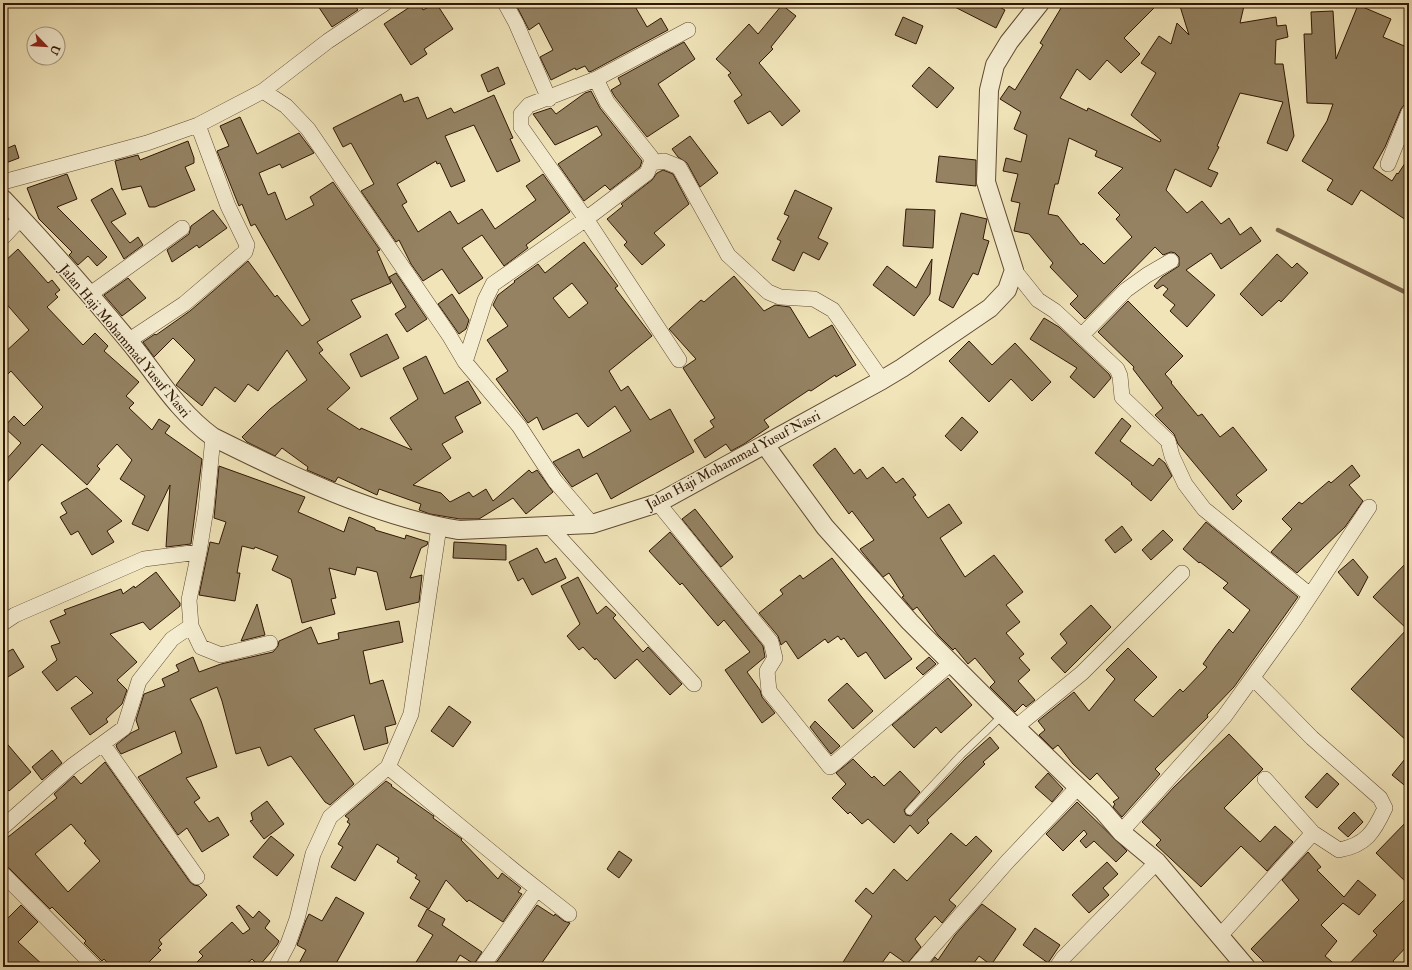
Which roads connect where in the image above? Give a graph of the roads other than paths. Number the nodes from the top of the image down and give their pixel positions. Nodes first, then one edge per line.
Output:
1 (385, 3) edge
2 (505, 3) edge
3 (1040, 3) edge
4 (688, 30) dead end
5 (596, 79) junction
6 (263, 91) junction
7 (549, 98) junction
8 (1409, 112) edge
9 (198, 125) junction
10 (651, 163) junction
11 (1388, 164) dead end
12 (3, 182) edge
13 (3, 199) edge
14 (21, 218) junction
15 (586, 220) junction
16 (182, 228) dead end
17 (3, 237) edge
18 (1171, 261) dead end
19 (1014, 270) junction
20 (88, 294) junction
21 (1082, 335) junction
22 (128, 340) junction
23 (679, 360) dead end
24 (465, 362) junction
25 (882, 380) junction
26 (213, 437) junction
27 (765, 445) junction
28 (658, 503) junction
29 (1369, 507) dead end
30 (592, 524) junction
31 (549, 526) junction
32 (439, 527) junction
33 (199, 552) junction
34 (1182, 573) dead end
35 (1310, 596) junction
36 (3, 623) edge
37 (191, 626) junction
38 (270, 643) dead end
39 (951, 663) junction
40 (1254, 678) junction
41 (694, 684) dead end
42 (1009, 721) junction
43 (103, 744) junction
44 (388, 767) junction
45 (1265, 779) dead end
46 (1078, 787) junction
47 (909, 811) dead end
48 (3, 827) edge
49 (1121, 832) junction
50 (1313, 833) junction
51 (1157, 862) junction
52 (3, 874) edge
53 (197, 877) dead end
54 (537, 889) junction
55 (569, 914) dead end
56 (1219, 937) junction
57 (94, 967) edge
58 (276, 967) edge
59 (482, 967) edge
60 (915, 967) edge
61 (1057, 967) edge
62 (1246, 967) edge

1 - 6 street
2 - 7 street
3 - 19 street
4 - 5 street
5 - 7 street
5 - 10 street
6 - 9 street
6 - 24 street
7 - 15 street
8 - 11 street
9 - 12 street
9 - 22 street
10 - 15 street
10 - 25 street
13 - 14 street, Jalan Haji Mohammad Yusuf Nasri
14 - 17 street
14 - 20 street, Jalan Haji Mohammad Yusuf Nasri
15 - 23 street
15 - 24 street
16 - 20 street
18 - 21 street
19 - 21 street
19 - 25 street, Jalan Haji Mohammad Yusuf Nasri
20 - 22 street, Jalan Haji Mohammad Yusuf Nasri
21 - 35 street
22 - 26 street, Jalan Haji Mohammad Yusuf Nasri
24 - 30 street
25 - 27 street, Jalan Haji Mohammad Yusuf Nasri
26 - 32 street, Jalan Haji Mohammad Yusuf Nasri
26 - 33 street
27 - 28 street, Jalan Haji Mohammad Yusuf Nasri
27 - 39 street
28 - 30 street, Jalan Haji Mohammad Yusuf Nasri
28 - 39 street
29 - 35 street
30 - 31 street, Jalan Haji Mohammad Yusuf Nasri
31 - 32 street, Jalan Haji Mohammad Yusuf Nasri
31 - 41 street
32 - 44 street
33 - 36 street
33 - 37 street
34 - 42 street
35 - 40 street
37 - 38 street
37 - 43 street
39 - 42 street
40 - 49 street
40 - 50 street
42 - 46 street
42 - 47 lane
43 - 48 street
43 - 53 street
44 - 54 street
44 - 58 street
45 - 50 street
46 - 49 street
46 - 60 street
49 - 51 street
50 - 56 street
51 - 56 street
51 - 61 street
52 - 57 street
54 - 55 street
54 - 59 street
56 - 62 street

